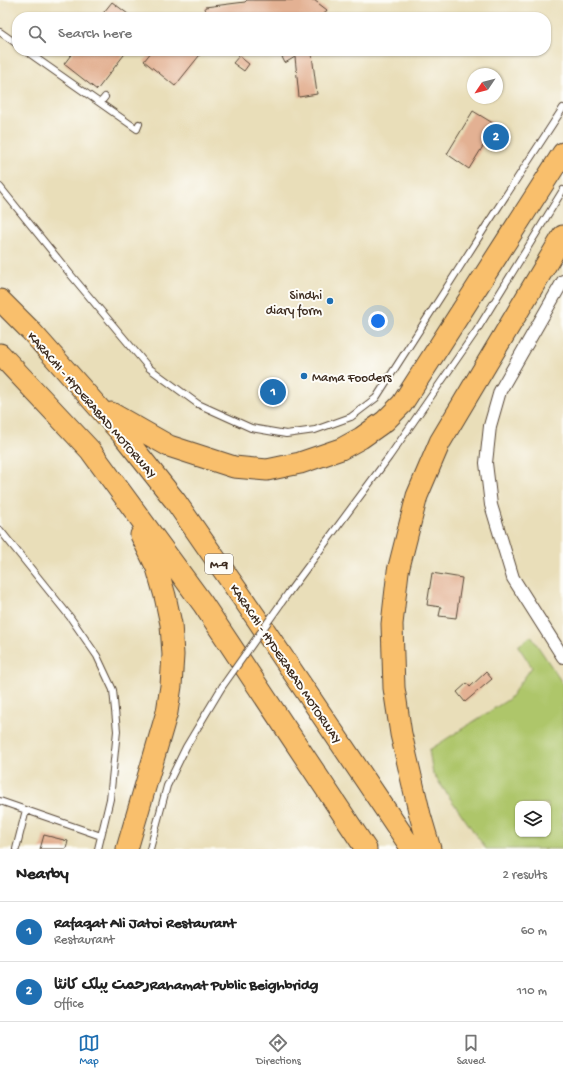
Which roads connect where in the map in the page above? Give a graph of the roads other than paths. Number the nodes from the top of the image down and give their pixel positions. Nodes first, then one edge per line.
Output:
1 (0, 32) edge
2 (12, 40) edge
3 (33, 56) edge
4 (105, 98) dead end
5 (100, 103) junction
6 (563, 108) edge
7 (139, 124) dead end
8 (563, 154) edge
9 (0, 187) edge
10 (563, 190) edge
11 (563, 236) edge
12 (563, 281) edge
13 (0, 300) edge
14 (0, 354) edge
15 (96, 405) junction
16 (116, 486) junction
17 (0, 530) edge
18 (563, 657) edge
19 (0, 801) edge
20 (26, 810) junction
21 (101, 836) junction
22 (16, 849) edge
23 (98, 849) edge
24 (127, 849) edge
25 (150, 849) edge
26 (366, 849) edge
27 (412, 849) edge
28 (430, 849) edge

1 - 2 lane
3 - 5 lane
4 - 5 lane
5 - 7 lane
6 - 9 lane
8 - 15 highway
10 - 25 lane, bridge
11 - 28 highway
12 - 18 street
13 - 15 highway, KARACHI - HYDERABAD MOTORWAY / M-9
14 - 16 highway, M-9
15 - 27 highway, KARACHI - HYDERABAD MOTORWAY / M-9
16 - 24 highway
16 - 26 highway, M-9
17 - 21 lane
19 - 20 lane
20 - 21 lane
20 - 22 lane
21 - 23 lane

